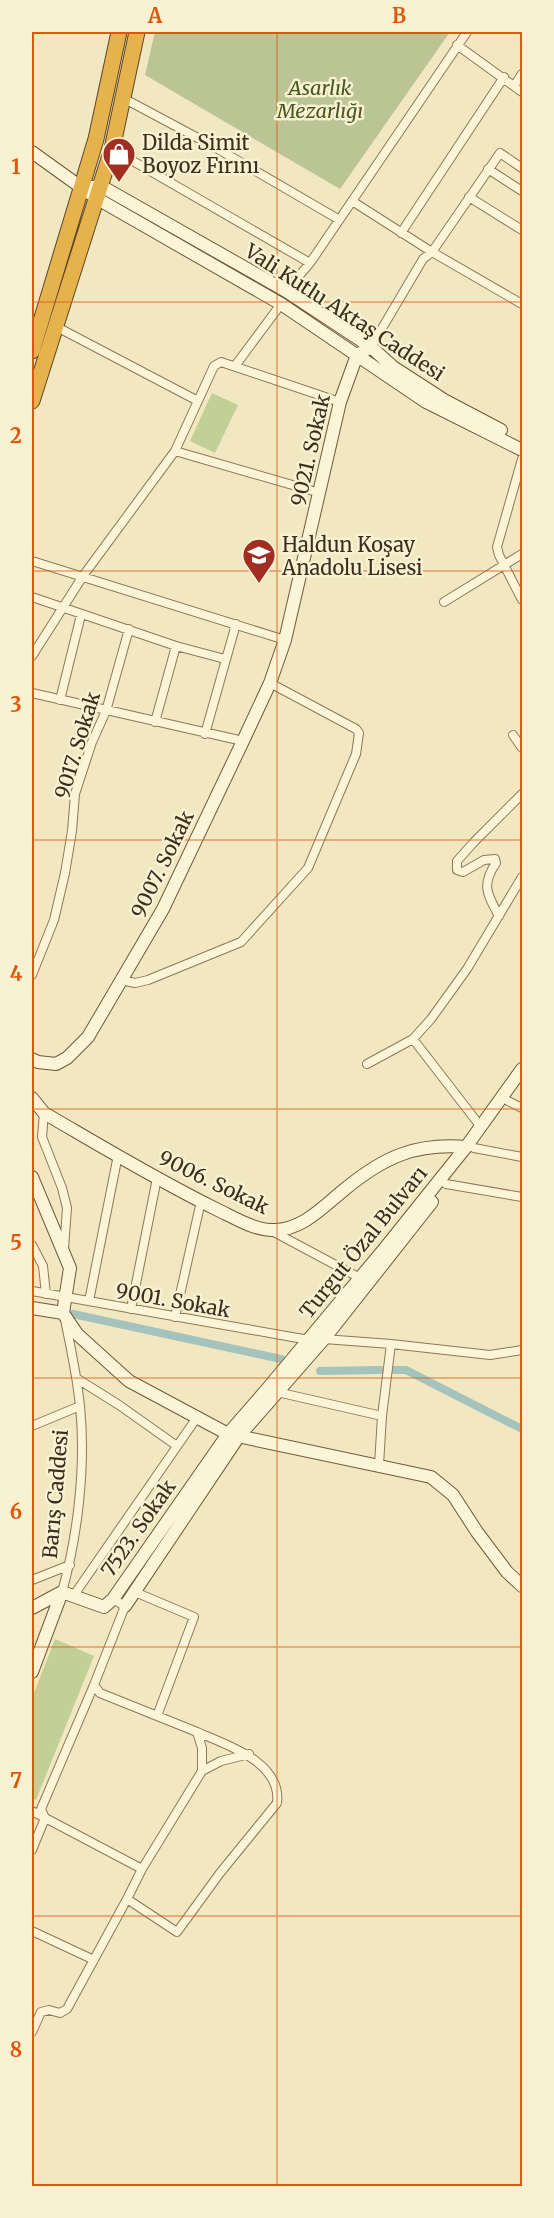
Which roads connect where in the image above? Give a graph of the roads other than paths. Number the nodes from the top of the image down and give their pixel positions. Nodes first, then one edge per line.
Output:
1 (119, 32) edge
2 (137, 32) edge
3 (467, 32) edge
4 (457, 45) junction
5 (522, 74) edge
6 (504, 77) junction
7 (514, 86) junction
8 (522, 92) edge
9 (123, 98) junction
10 (112, 149) junction
11 (32, 152) edge
12 (522, 168) edge
13 (488, 169) junction
14 (82, 187) junction
15 (522, 191) edge
16 (99, 192) junction
17 (469, 197) junction
18 (352, 201) junction
19 (338, 219) junction
20 (522, 230) edge
21 (401, 233) junction
22 (432, 252) junction
23 (310, 262) junction
24 (286, 291) junction
25 (281, 304) junction
26 (522, 304) edge
27 (55, 326) junction
28 (371, 347) junction
29 (32, 351) edge
30 (357, 355) junction
31 (236, 366) junction
32 (32, 401) edge
33 (198, 401) junction
34 (340, 402) junction
35 (522, 442) edge
36 (522, 450) edge
37 (175, 452) junction
38 (522, 459) edge
39 (320, 493) junction
40 (522, 554) edge
41 (32, 561) edge
42 (504, 566) junction
43 (82, 576) junction
44 (32, 597) edge
45 (522, 600) edge
46 (444, 602) dead end
47 (63, 607) junction
48 (81, 615) junction
49 (236, 624) junction
50 (129, 628) junction
51 (285, 640) junction
52 (176, 646) junction
53 (32, 656) edge
54 (225, 659) junction
55 (270, 683) junction
56 (32, 693) edge
57 (60, 700) junction
58 (106, 711) junction
59 (155, 722) junction
60 (205, 734) junction
61 (513, 735) dead end
62 (243, 741) junction
63 (522, 748) edge
64 (522, 794) edge
65 (522, 877) edge
66 (520, 888) edge
67 (499, 916) junction
68 (32, 975) edge
69 (121, 981) junction
70 (413, 1039) junction
71 (32, 1059) edge
72 (367, 1064) dead end
73 (522, 1069) edge
74 (522, 1081) edge
75 (32, 1098) edge
76 (508, 1101) junction
77 (522, 1108) edge
78 (44, 1113) junction
79 (481, 1127) junction
80 (470, 1147) junction
81 (118, 1155) junction
82 (522, 1157) edge
83 (32, 1178) edge
84 (157, 1178) junction
85 (446, 1184) junction
86 (522, 1197) edge
87 (201, 1201) junction
88 (271, 1230) junction
89 (32, 1245) edge
90 (64, 1250) junction
91 (360, 1278) junction
92 (32, 1291) edge
93 (45, 1294) junction
94 (66, 1297) junction
95 (89, 1301) junction
96 (32, 1308) edge
97 (131, 1309) junction
98 (63, 1313) junction
99 (175, 1317) junction
100 (309, 1340) junction
101 (324, 1340) junction
102 (391, 1344) junction
103 (522, 1350) edge
104 (76, 1378) junction
105 (277, 1392) junction
106 (80, 1406) junction
107 (198, 1416) junction
108 (382, 1416) junction
109 (32, 1426) edge
110 (233, 1435) junction
111 (177, 1446) junction
112 (379, 1465) junction
113 (70, 1565) junction
114 (32, 1580) edge
115 (520, 1580) edge
116 (135, 1592) junction
117 (68, 1594) junction
118 (113, 1599) junction
119 (125, 1606) junction
120 (32, 1608) edge
121 (32, 1672) edge
122 (94, 1685) junction
123 (157, 1716) junction
124 (197, 1732) junction
125 (249, 1754) junction
126 (202, 1771) junction
127 (32, 1811) edge
128 (45, 1818) junction
129 (32, 1850) edge
130 (142, 1869) junction
131 (127, 1899) junction
132 (32, 1931) edge
133 (94, 1960) junction
134 (32, 2032) edge

1 - 14 highway
2 - 9 highway
3 - 4 street
4 - 6 street
4 - 18 street
5 - 7 street
6 - 7 street
6 - 21 street
7 - 8 street
9 - 10 highway
9 - 19 street
10 - 16 highway
10 - 23 street
11 - 14 street
12 - 13 street
13 - 15 street
13 - 17 street
14 - 16 street
14 - 29 highway
16 - 24 street, Vali Kutlu Aktaş Caddesi
16 - 25 street, Vali Kutlu Aktaş Caddesi
16 - 27 highway
17 - 20 street
17 - 22 street
18 - 19 street
18 - 21 street
19 - 23 street
21 - 22 street
22 - 26 street
22 - 28 street
23 - 24 street
24 - 28 street, Vali Kutlu Aktaş Caddesi
25 - 30 street, Vali Kutlu Aktaş Caddesi
25 - 31 street
27 - 32 highway
27 - 33 street
28 - 30 street
28 - 35 street, Vali Kutlu Aktaş Caddesi
30 - 34 street, 9021. Sokak
30 - 36 street, Vali Kutlu Aktaş Caddesi
31 - 33 street
31 - 34 street
33 - 37 street
34 - 39 street, 9021. Sokak
37 - 39 street
37 - 43 street
38 - 42 street
39 - 51 street, 9021. Sokak
40 - 42 street
41 - 43 street
42 - 45 street
42 - 46 street
43 - 47 street
43 - 49 street
44 - 47 street
47 - 48 street
47 - 53 street
48 - 50 street
48 - 57 street
49 - 51 street
49 - 54 street
50 - 52 street
50 - 58 street, 9017. Sokak
51 - 55 street, 9007. Sokak
52 - 54 street
52 - 59 street
54 - 60 street
55 - 62 street, 9007. Sokak
55 - 69 street
56 - 57 street
57 - 58 street
58 - 59 street
58 - 68 street, 9017. Sokak
59 - 60 street
60 - 62 street
61 - 63 street
62 - 69 street, 9007. Sokak
64 - 67 street
65 - 66 street
66 - 67 street
67 - 70 street
69 - 71 street, 9007. Sokak
70 - 72 street
70 - 79 street
73 - 79 street, Turgut Özal Bulvarı
74 - 76 street, Turgut Özal Bulvarı
75 - 78 street
76 - 77 street
76 - 80 street, Turgut Özal Bulvarı
78 - 81 street, 9006. Sokak
78 - 90 street
79 - 80 street, Turgut Özal Bulvarı
80 - 82 street
80 - 85 street, Turgut Özal Bulvarı
80 - 88 street, 9006. Sokak
80 - 91 street, Turgut Özal Bulvarı
81 - 84 street, 9006. Sokak
81 - 95 street
83 - 90 street
84 - 87 street, 9006. Sokak
84 - 97 street
85 - 86 street
85 - 101 street, Turgut Özal Bulvarı
87 - 88 street, 9006. Sokak
87 - 99 street
88 - 91 street
89 - 93 street
90 - 94 street
91 - 100 street, Turgut Özal Bulvarı
92 - 93 street, 9001. Sokak
93 - 94 street, 9001. Sokak
94 - 95 street, 9001. Sokak
94 - 98 street
95 - 97 street, 9001. Sokak
96 - 98 street
97 - 99 street, 9001. Sokak
98 - 104 street, Barış Caddesi
98 - 107 street
99 - 100 street, 9001. Sokak
100 - 101 street
100 - 110 street, Turgut Özal Bulvarı
101 - 102 street
101 - 105 street, Turgut Özal Bulvarı
102 - 103 street
102 - 108 street
104 - 106 street, Barış Caddesi
104 - 111 street
105 - 108 street
105 - 110 street, Turgut Özal Bulvarı
106 - 109 street
106 - 113 street, Barış Caddesi
107 - 110 street
107 - 111 street
108 - 112 street
110 - 112 street
110 - 116 street
110 - 118 street, 7523. Sokak
111 - 117 street
112 - 115 street
113 - 114 street
113 - 117 street, Barış Caddesi
116 - 119 street
116 - 123 street
117 - 118 street, 7523. Sokak
117 - 120 street
117 - 121 street, Barış Caddesi
118 - 119 street
119 - 122 street
122 - 123 street
122 - 128 street
123 - 124 street
124 - 125 street
124 - 126 street
125 - 126 street
125 - 131 street
126 - 130 street
127 - 128 street
128 - 129 street
128 - 130 street
130 - 131 street
131 - 133 street
132 - 133 street
133 - 134 street

